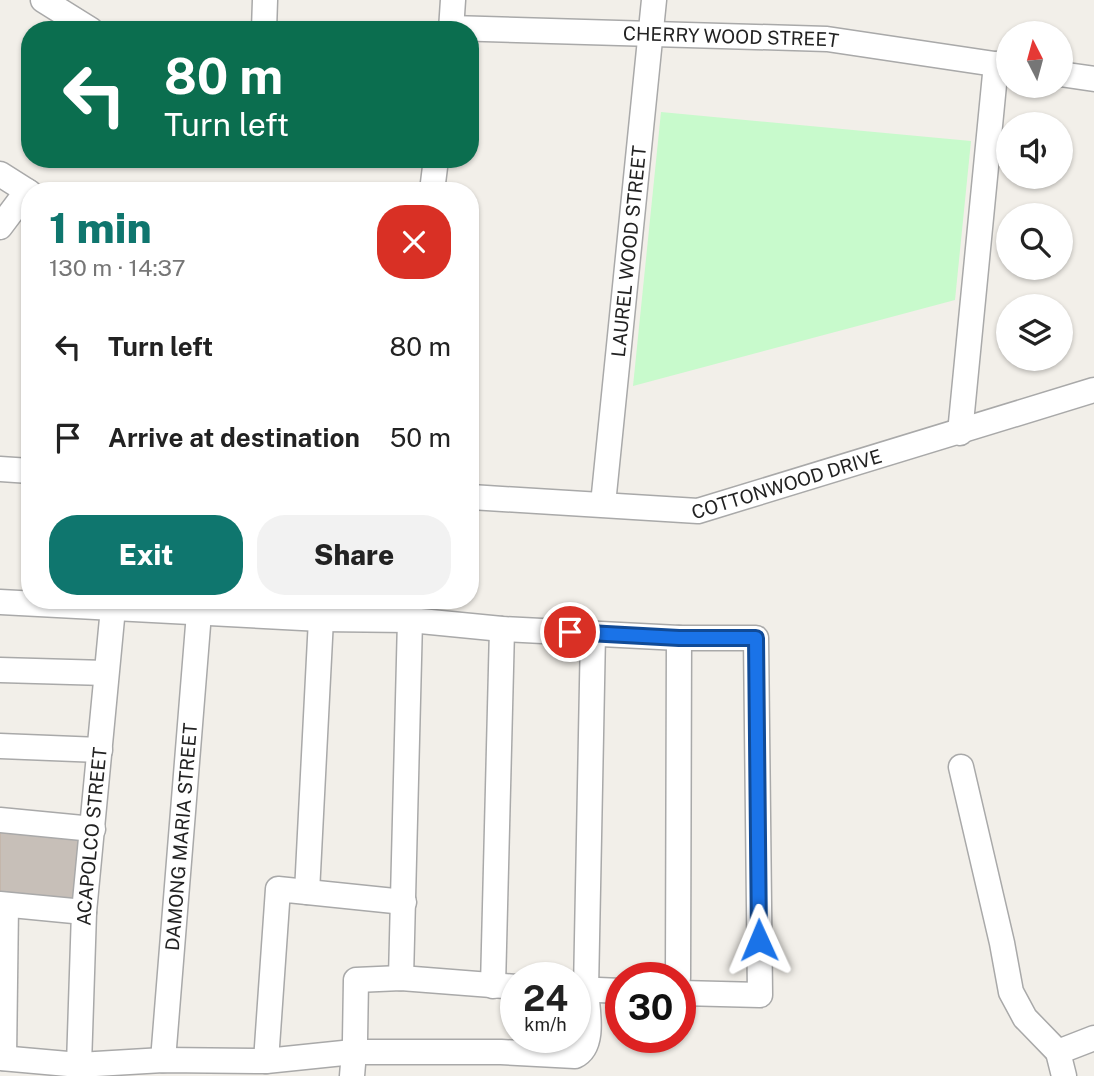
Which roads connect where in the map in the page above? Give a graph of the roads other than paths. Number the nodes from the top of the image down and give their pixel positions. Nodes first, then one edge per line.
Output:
1 (43, 0) edge
2 (453, 0) edge
3 (654, 0) edge
4 (77, 21) edge
5 (452, 21) edge
6 (479, 29) edge
7 (651, 32) junction
8 (996, 64) edge
9 (1073, 76) edge
10 (1094, 79) edge
11 (998, 98) edge
12 (0, 174) edge
13 (21, 188) edge
14 (21, 201) edge
15 (0, 227) edge
16 (1094, 390) edge
17 (960, 433) junction
18 (0, 469) edge
19 (21, 470) edge
20 (479, 497) edge
21 (603, 504) junction
22 (0, 602) edge
23 (21, 603) edge
24 (113, 609) edge
25 (130, 609) edge
26 (199, 613) junction
27 (321, 619) junction
28 (410, 620) junction
29 (502, 629) junction
30 (593, 634) junction
31 (679, 638) junction
32 (0, 670) edge
33 (106, 673) junction
34 (0, 746) edge
35 (100, 750) junction
36 (961, 767) dead end
37 (0, 820) edge
38 (93, 829) junction
39 (307, 892) junction
40 (404, 902) junction
41 (3, 905) edge
42 (84, 912) junction
43 (505, 962) edge
44 (582, 962) edge
45 (678, 962) edge
46 (401, 978) junction
47 (500, 987) edge
48 (696, 993) edge
49 (1094, 1038) edge
50 (500, 1052) edge
51 (1058, 1052) junction
52 (520, 1053) edge
53 (580, 1053) edge
54 (2, 1058) edge
55 (163, 1060) junction
56 (266, 1061) junction
57 (353, 1064) edge
58 (79, 1065) junction
59 (1064, 1076) edge

1 - 4 street
2 - 5 street
3 - 7 street, LAUREL WOOD STREET
6 - 7 street, CHERRY WOOD STREET
7 - 8 street, CHERRY WOOD STREET
7 - 21 street, LAUREL WOOD STREET
9 - 10 street
11 - 17 street
12 - 13 street
14 - 15 street
16 - 17 street, COTTONWOOD DRIVE
17 - 21 street, COTTONWOOD DRIVE
18 - 19 street
20 - 21 street, COTTONWOOD DRIVE
22 - 23 street
24 - 33 street, ACAPOLCO STREET
25 - 26 street
26 - 27 street
26 - 55 street, DAMONG MARIA STREET
27 - 28 street
27 - 39 street
28 - 29 street
28 - 40 street
29 - 30 street
29 - 43 street
30 - 31 street
30 - 44 street
31 - 45 street
31 - 48 street
32 - 33 street
33 - 35 street, ACAPOLCO STREET
34 - 35 street
35 - 38 street, ACAPOLCO STREET
36 - 51 street
37 - 38 street
38 - 42 street, ACAPOLCO STREET
39 - 40 street
39 - 56 street
40 - 46 street
41 - 42 street
41 - 54 street
42 - 58 street, ACAPOLCO STREET
46 - 47 street
46 - 57 street
49 - 51 street
50 - 57 street
51 - 59 street
52 - 53 street
54 - 58 street
55 - 56 street
55 - 58 street
56 - 57 street

